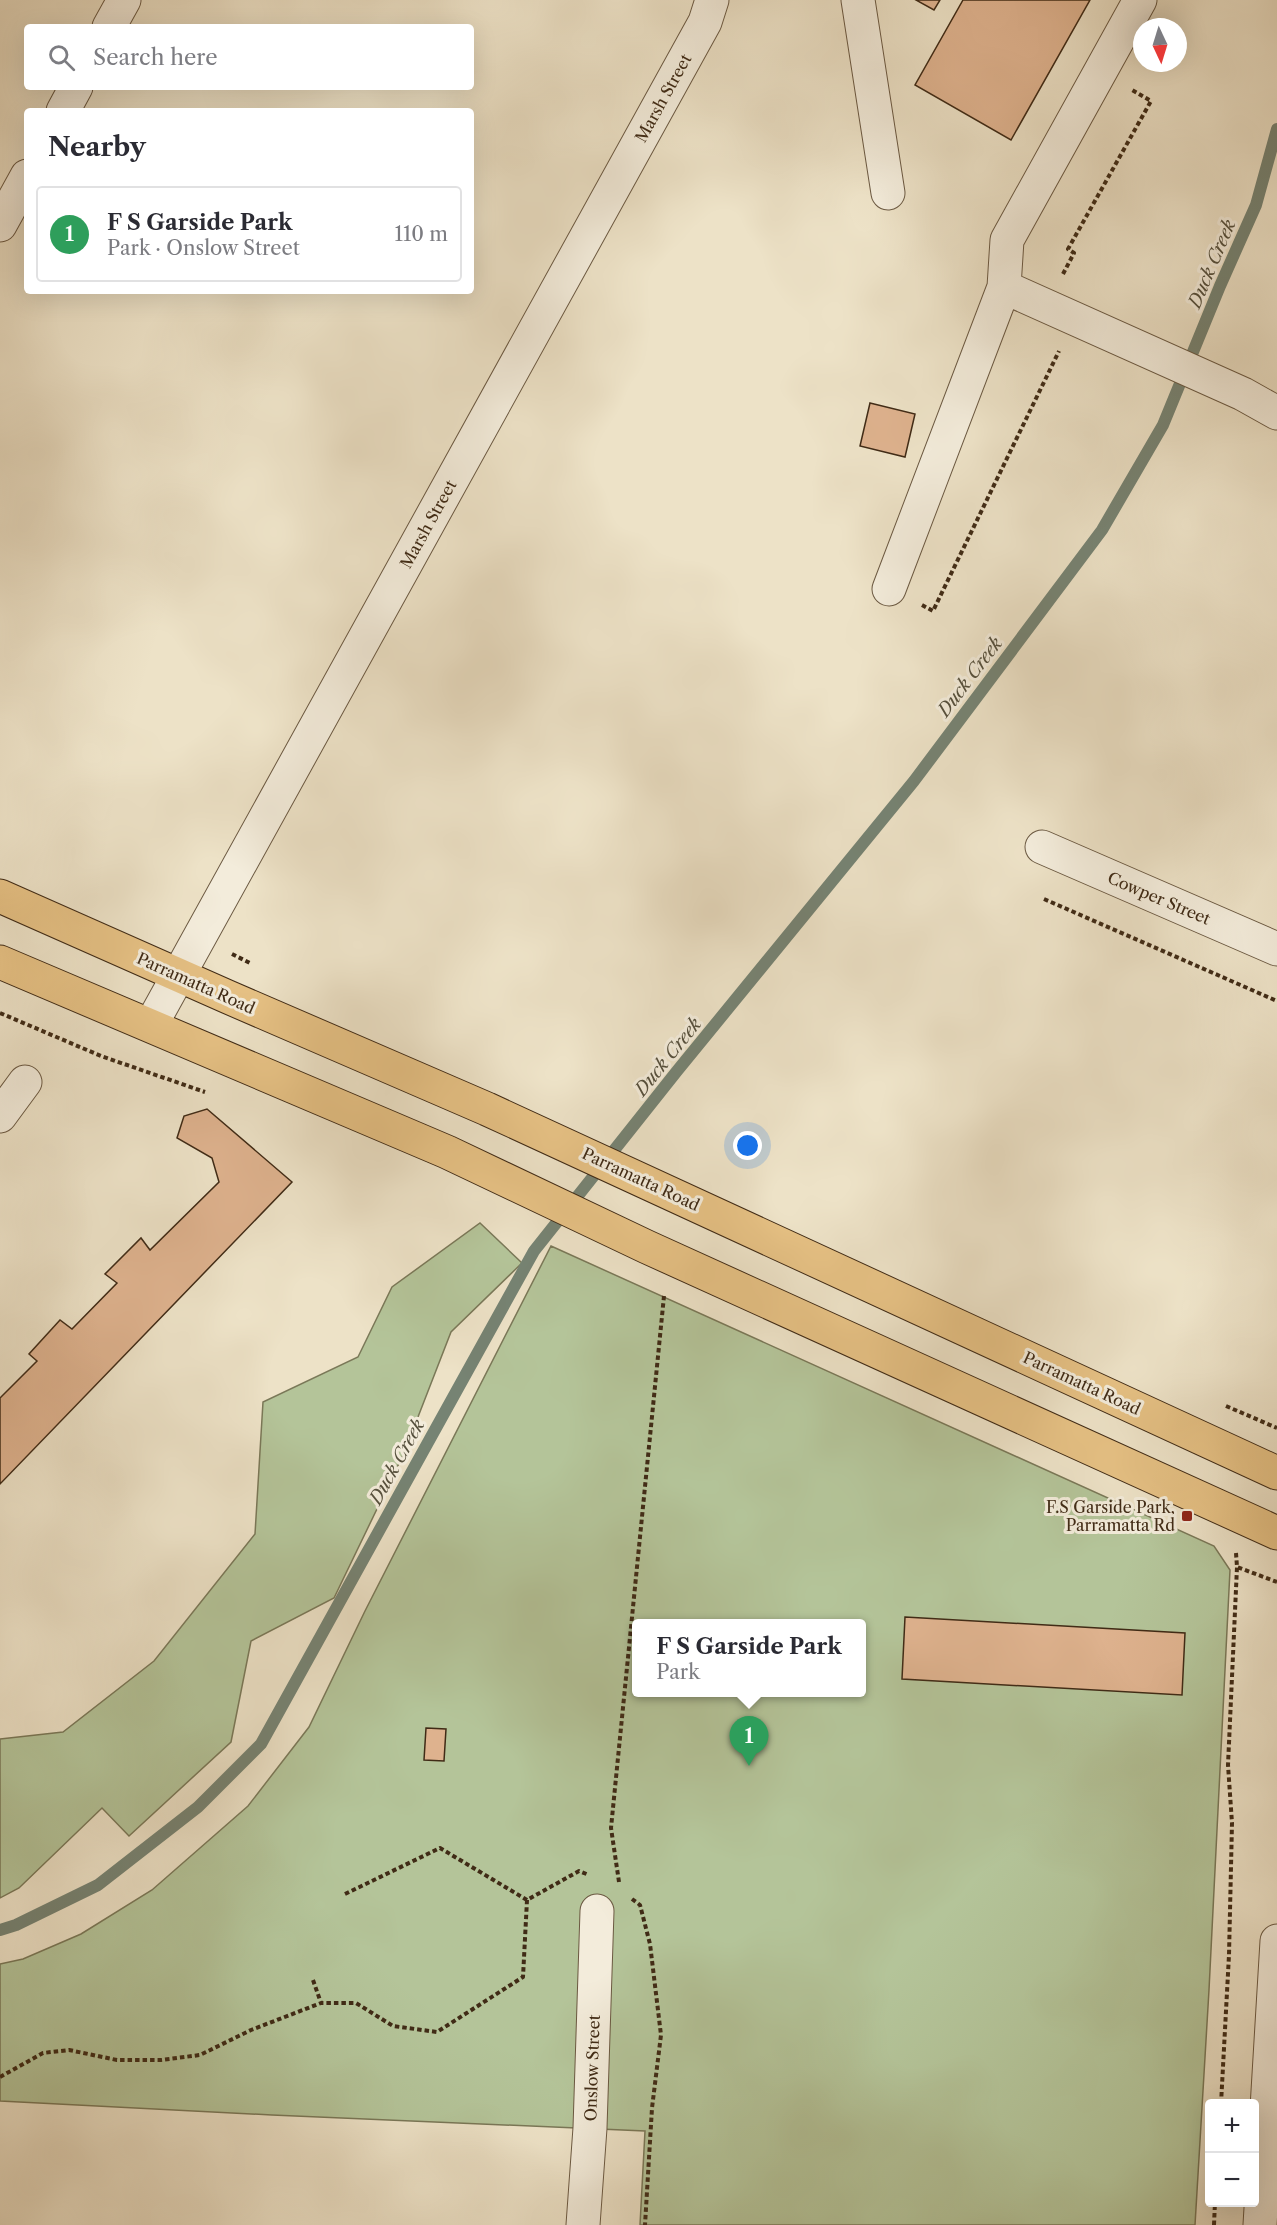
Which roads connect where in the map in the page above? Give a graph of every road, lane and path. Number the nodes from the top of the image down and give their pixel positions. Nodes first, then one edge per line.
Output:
1 (124, 0) edge
2 (858, 0) edge
3 (1140, 0) edge
4 (708, 11) edge
5 (111, 24) edge
6 (74, 90) edge
7 (65, 108) edge
8 (24, 181) edge
9 (888, 193) dead end
10 (0, 225) edge
11 (1004, 286) junction
12 (1277, 413) edge
13 (889, 589) dead end
14 (1042, 847) dead end
15 (0, 896) edge
16 (1044, 898) dead end
17 (1277, 949) edge
18 (0, 962) edge
19 (177, 975) junction
20 (1277, 1001) edge
21 (151, 1025) junction
22 (25, 1082) dead end
23 (0, 1116) edge
24 (665, 1293) dead end
25 (1277, 1473) edge
26 (1277, 1533) edge
27 (1237, 1567) dead end
28 (632, 1619) edge
29 (632, 1620) edge
30 (605, 1893) junction
31 (345, 1894) dead end
32 (627, 1894) dead end
33 (527, 1900) junction
34 (1276, 1961) edge
35 (312, 1980) dead end
36 (321, 2003) junction
37 (0, 2077) edge
38 (1221, 2099) edge
39 (1215, 2207) edge
40 (584, 2225) edge
41 (645, 2225) edge
42 (1214, 2225) edge
43 (1260, 2225) edge

1 - 5 street
2 - 9 street
3 - 11 street
4 - 19 street, Marsh Street
6 - 7 street
8 - 10 street
11 - 12 street
11 - 13 street
14 - 17 street, Cowper Street
15 - 19 highway, Parramatta Road
16 - 20 path
18 - 21 highway
19 - 21 street, Marsh Street
19 - 25 highway, Parramatta Road
21 - 26 highway
22 - 23 street
24 - 28 path
27 - 38 path
29 - 30 path
30 - 33 path
30 - 40 street, Onslow Street
31 - 33 path
32 - 41 path
33 - 36 path
34 - 43 street
35 - 36 path
36 - 37 path
39 - 42 path

